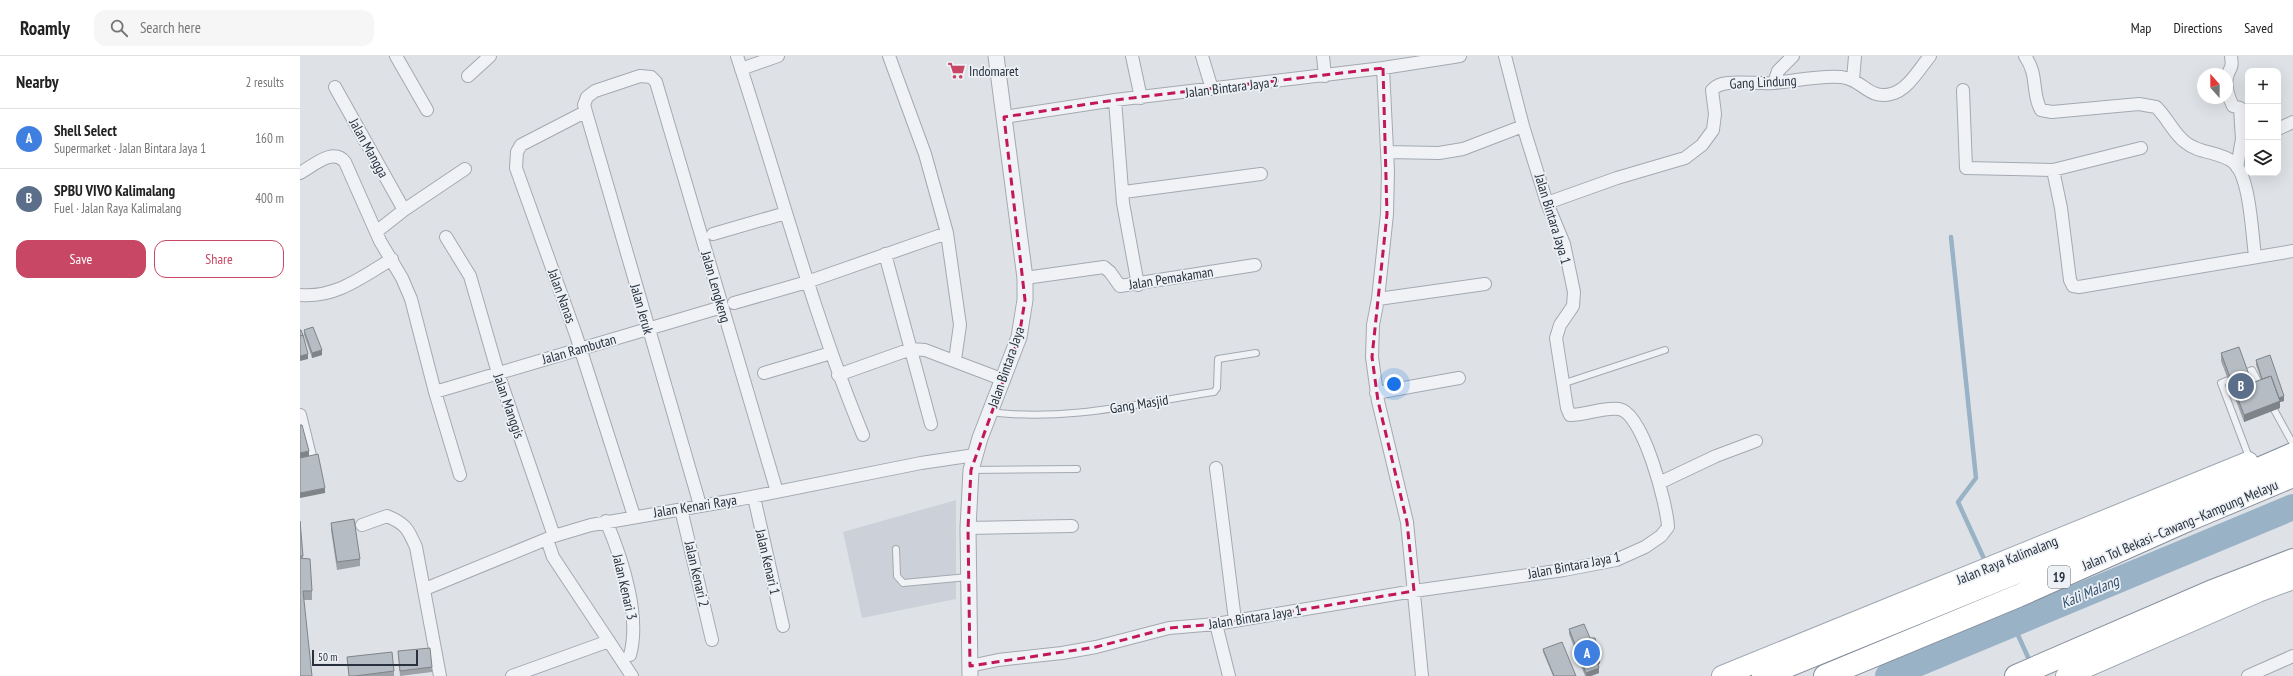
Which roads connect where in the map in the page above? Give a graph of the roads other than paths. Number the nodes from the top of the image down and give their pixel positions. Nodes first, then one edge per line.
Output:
1 (396, 56) edge
2 (490, 56) edge
3 (737, 56) edge
4 (778, 56) edge
5 (889, 56) edge
6 (996, 56) edge
7 (1132, 56) edge
8 (1202, 56) edge
9 (1323, 56) edge
10 (1460, 56) edge
11 (1505, 56) edge
12 (1793, 56) edge
13 (1856, 56) edge
14 (1930, 56) edge
15 (2025, 56) edge
16 (2232, 56) edge
17 (1383, 68) junction
18 (741, 69) junction
19 (468, 76) dead end
20 (1325, 76) junction
21 (1853, 80) junction
22 (1774, 83) junction
23 (335, 87) dead end
24 (1212, 89) junction
25 (1962, 90) dead end
26 (1141, 98) junction
27 (1115, 100) junction
28 (427, 110) dead end
29 (585, 112) junction
30 (1004, 117) junction
31 (2293, 122) edge
32 (1523, 126) junction
33 (2281, 128) edge
34 (2141, 148) dead end
35 (1387, 152) junction
36 (2241, 168) edge
37 (465, 169) dead end
38 (2053, 170) junction
39 (300, 173) edge
40 (1261, 174) dead end
41 (1124, 192) junction
42 (1547, 203) junction
43 (404, 210) junction
44 (786, 213) junction
45 (376, 232) junction
46 (947, 233) junction
47 (713, 234) dead end
48 (446, 238) dead end
49 (2293, 251) edge
50 (885, 254) junction
51 (2255, 256) junction
52 (392, 259) junction
53 (1255, 265) dead end
54 (1025, 278) junction
55 (807, 282) junction
56 (1485, 284) dead end
57 (1138, 285) junction
58 (300, 296) edge
59 (1378, 299) junction
60 (728, 305) junction
61 (648, 329) junction
62 (580, 349) junction
63 (911, 349) junction
64 (1665, 350) dead end
65 (831, 352) junction
66 (1256, 353) dead end
67 (955, 360) junction
68 (498, 373) junction
69 (764, 374) dead end
70 (838, 375) junction
71 (1459, 378) dead end
72 (1004, 380) junction
73 (1562, 384) junction
74 (2263, 390) edge
75 (435, 392) junction
76 (1376, 392) junction
77 (2267, 397) edge
78 (990, 412) junction
79 (300, 415) edge
80 (931, 424) dead end
81 (863, 435) dead end
82 (1756, 441) dead end
83 (2293, 445) edge
84 (2293, 454) edge
85 (310, 456) edge
86 (2250, 461) junction
87 (973, 463) junction
88 (1216, 468) dead end
89 (1077, 469) dead end
90 (460, 475) dead end
91 (2293, 476) edge
92 (1659, 483) junction
93 (777, 492) junction
94 (754, 497) junction
95 (700, 505) junction
96 (681, 509) junction
97 (634, 516) junction
98 (606, 521) junction
99 (362, 526) dead end
100 (1072, 526) dead end
101 (968, 528) junction
102 (550, 537) junction
103 (896, 549) dead end
104 (2293, 560) edge
105 (968, 577) junction
106 (2293, 579) edge
107 (425, 589) junction
108 (1414, 591) junction
109 (1235, 620) junction
110 (1216, 624) junction
111 (783, 626) dead end
112 (712, 640) dead end
113 (609, 641) junction
114 (630, 655) dead end
115 (2293, 656) edge
116 (970, 671) edge
117 (440, 676) edge
118 (512, 676) edge
119 (632, 676) edge
120 (1229, 676) edge
121 (1422, 676) edge
122 (1722, 676) edge
123 (1763, 676) edge
124 (1824, 676) edge
125 (2016, 676) edge
126 (2066, 676) edge
127 (2248, 676) edge

1 - 28 street
2 - 19 street
3 - 18 street
4 - 18 street
5 - 46 street
6 - 30 street, Jalan Bintara Jaya
7 - 26 street
8 - 24 street
9 - 20 street
10 - 17 street, Jalan Bintara Jaya 2
11 - 32 street, Jalan Bintara Jaya 1
12 - 22 street
13 - 21 street
14 - 21 street, Gang Lindung
15 - 36 street
16 - 36 street
17 - 20 street, Jalan Bintara Jaya 2
17 - 35 street
18 - 44 street
20 - 24 street, Jalan Bintara Jaya 2
21 - 22 street, Gang Lindung
22 - 42 street, Gang Lindung
23 - 43 street, Jalan Mangga
24 - 26 street, Jalan Bintara Jaya 2
25 - 38 street
26 - 27 street, Jalan Bintara Jaya 2
27 - 30 street, Jalan Bintara Jaya 2
27 - 41 street
29 - 60 street, Jalan Lengkeng
29 - 61 street, Jalan Jeruk
29 - 62 street, Jalan Nanas
30 - 54 street, Jalan Bintara Jaya
31 - 33 street
32 - 35 street
32 - 42 street, Jalan Bintara Jaya 1
34 - 38 street
35 - 59 street
36 - 51 street
37 - 43 street
38 - 51 street
39 - 45 street
40 - 41 street
41 - 57 street
42 - 73 street, Jalan Bintara Jaya 1
43 - 45 street
44 - 47 street
44 - 55 street
45 - 52 street
46 - 50 street, Jalan Rambutan
46 - 67 street
48 - 68 street, Jalan Manggis
49 - 51 street
50 - 55 street, Jalan Rambutan
50 - 63 street
52 - 58 street
52 - 75 street
53 - 57 street, Jalan Pemakaman
54 - 57 street, Jalan Pemakaman
54 - 72 street, Jalan Bintara Jaya
55 - 60 street, Jalan Rambutan
55 - 65 street
56 - 59 street
59 - 76 street
60 - 61 street, Jalan Rambutan
60 - 93 street, Jalan Lengkeng
61 - 62 street, Jalan Rambutan
61 - 95 street, Jalan Jeruk
62 - 68 street, Jalan Rambutan
62 - 97 street, Jalan Nanas
63 - 67 street
63 - 70 street
63 - 80 street
64 - 73 lane
65 - 69 street
65 - 70 street
66 - 78 lane, Gang Masjid
67 - 72 street
68 - 75 street, Jalan Rambutan
68 - 102 street, Jalan Manggis
70 - 81 street
71 - 76 street
72 - 78 street, Jalan Bintara Jaya
73 - 92 street, Jalan Bintara Jaya 1
74 - 86 lane
75 - 90 street
76 - 108 street
77 - 83 lane
78 - 87 street, Jalan Bintara Jaya
79 - 85 street
82 - 92 street
83 - 86 main road, Jalan Raya Kalimalang
84 - 123 highway
86 - 122 main road, Jalan Raya Kalimalang
87 - 89 lane
87 - 93 street, Jalan Kenari Raya
87 - 101 street, Jalan Bintara Jaya
88 - 109 street
91 - 124 highway, Jalan Tol Bekasi–Cawang–Kampung Melayu / 19
92 - 108 street, Jalan Bintara Jaya 1
93 - 94 street, Jalan Kenari Raya
94 - 95 street, Jalan Kenari Raya
94 - 111 street, Jalan Kenari 1
95 - 96 street, Jalan Kenari Raya
96 - 97 street, Jalan Kenari Raya
96 - 112 street, Jalan Kenari 2
97 - 98 street, Jalan Kenari Raya
98 - 102 street, Jalan Kenari Raya
98 - 114 street, Jalan Kenari 3
99 - 107 street
100 - 101 street
101 - 105 street, Jalan Bintara Jaya
102 - 107 street, Jalan Kenari Raya
102 - 113 street, Jalan Manggis
103 - 105 lane
104 - 125 highway
105 - 116 street, Jalan Bintara Jaya
106 - 126 main road
107 - 117 street
108 - 109 street, Jalan Bintara Jaya 1
108 - 121 street
109 - 110 street, Jalan Bintara Jaya 1
110 - 116 street, Jalan Bintara Jaya 1
110 - 120 street
113 - 118 street
113 - 119 street, Jalan Manggis
115 - 127 street

